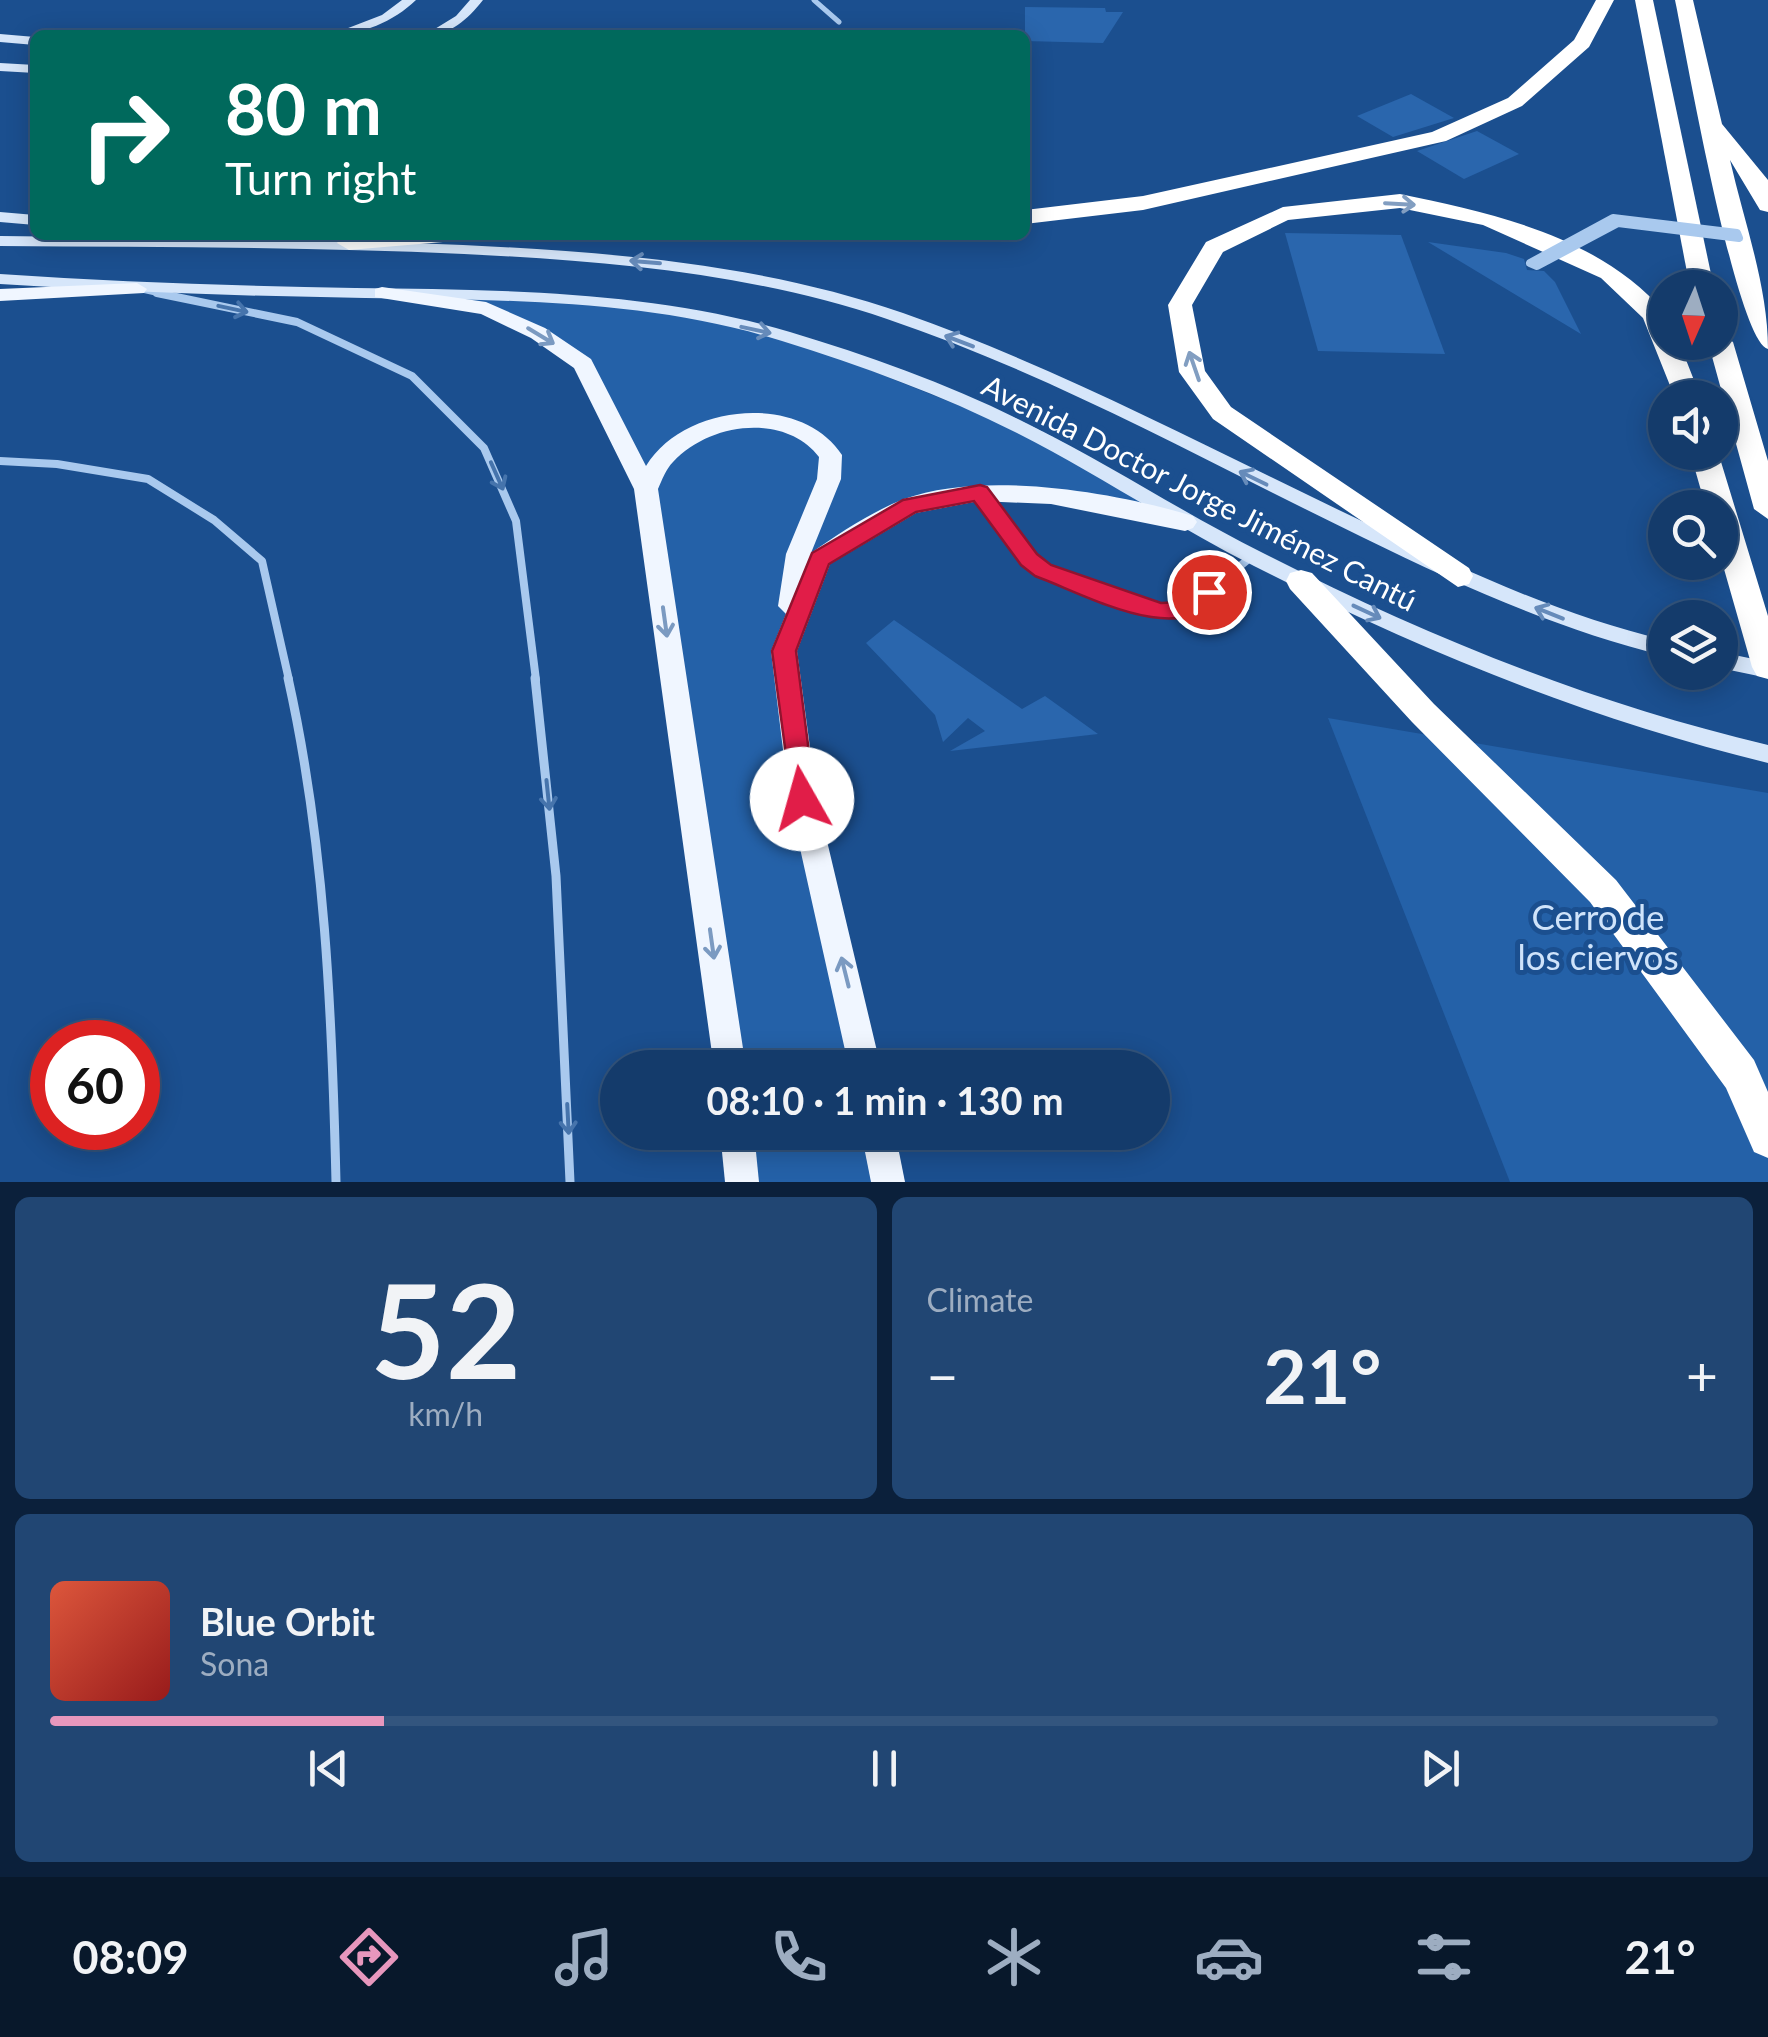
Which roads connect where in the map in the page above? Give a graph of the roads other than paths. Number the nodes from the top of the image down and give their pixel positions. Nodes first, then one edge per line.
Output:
1 (410, 0) edge
2 (478, 0) edge
3 (814, 0) edge
4 (1605, 0) edge
5 (1644, 0) edge
6 (1684, 0) edge
7 (839, 22) dead end
8 (351, 30) edge
9 (440, 30) edge
10 (0, 38) edge
11 (30, 41) edge
12 (0, 66) edge
13 (30, 69) edge
14 (1710, 121) junction
15 (1768, 204) edge
16 (1030, 216) edge
17 (0, 217) edge
18 (30, 220) edge
19 (1738, 234) joint
20 (0, 240) edge
21 (261, 240) edge
22 (384, 240) edge
23 (272, 241) junction
24 (349, 243) junction
25 (1698, 270) edge
26 (0, 279) edge
27 (138, 289) junction
28 (0, 294) edge
29 (382, 294) junction
30 (1648, 309) edge
31 (1768, 341) edge
32 (1725, 360) edge
33 (0, 461) edge
34 (1709, 470) edge
35 (646, 488) junction
36 (980, 493) junction
37 (1768, 509) edge
38 (1185, 522) junction
39 (1253, 556) junction
40 (1458, 576) junction
41 (1301, 580) junction
42 (1648, 645) edge
43 (784, 651) junction
44 (1738, 663) edge
45 (1768, 669) edge
46 (1768, 754) edge
47 (727, 1050) edge
48 (861, 1050) edge
49 (1768, 1138) edge
50 (739, 1150) edge
51 (882, 1150) edge
52 (336, 1182) edge
53 (570, 1182) edge
54 (742, 1182) edge
55 (888, 1182) edge

1 - 8 main road
2 - 9 main road
3 - 7 lane
4 - 16 highway
5 - 25 highway
6 - 14 highway
10 - 11 main road
12 - 13 main road
14 - 15 highway
14 - 31 highway
17 - 18 main road
19 - 19 street, bridge
20 - 23 main road, Avenida Doctor Jorge Jiménez Cantú
21 - 23 main road
22 - 24 highway
23 - 24 main road, Avenida Doctor Jorge Jiménez Cantú
40 -> 24 main road, Avenida Doctor Jorge Jiménez Cantú
26 - 27 main road, Avenida Doctor Jorge Jiménez Cantú
27 - 28 main road
27 - 29 main road, Avenida Doctor Jorge Jiménez Cantú
27 -> 53 lane
29 -> 35 main road
29 -> 38 main road, Avenida Doctor Jorge Jiménez Cantú
40 -> 30 highway
32 - 37 highway
33 - 52 lane
34 - 45 highway
35 - 43 main road
35 -> 47 main road
36 - 38 main road
36 - 39 lane
36 - 43 main road
38 - 39 main road, Avenida Doctor Jorge Jiménez Cantú
39 - 41 main road, Avenida Doctor Jorge Jiménez Cantú
42 -> 40 main road, Avenida Doctor Jorge Jiménez Cantú
41 -> 46 main road, Avenida Doctor Jorge Jiménez Cantú
41 - 49 highway
48 -> 43 main road
44 - 45 main road
50 - 54 main road
51 - 55 main road

